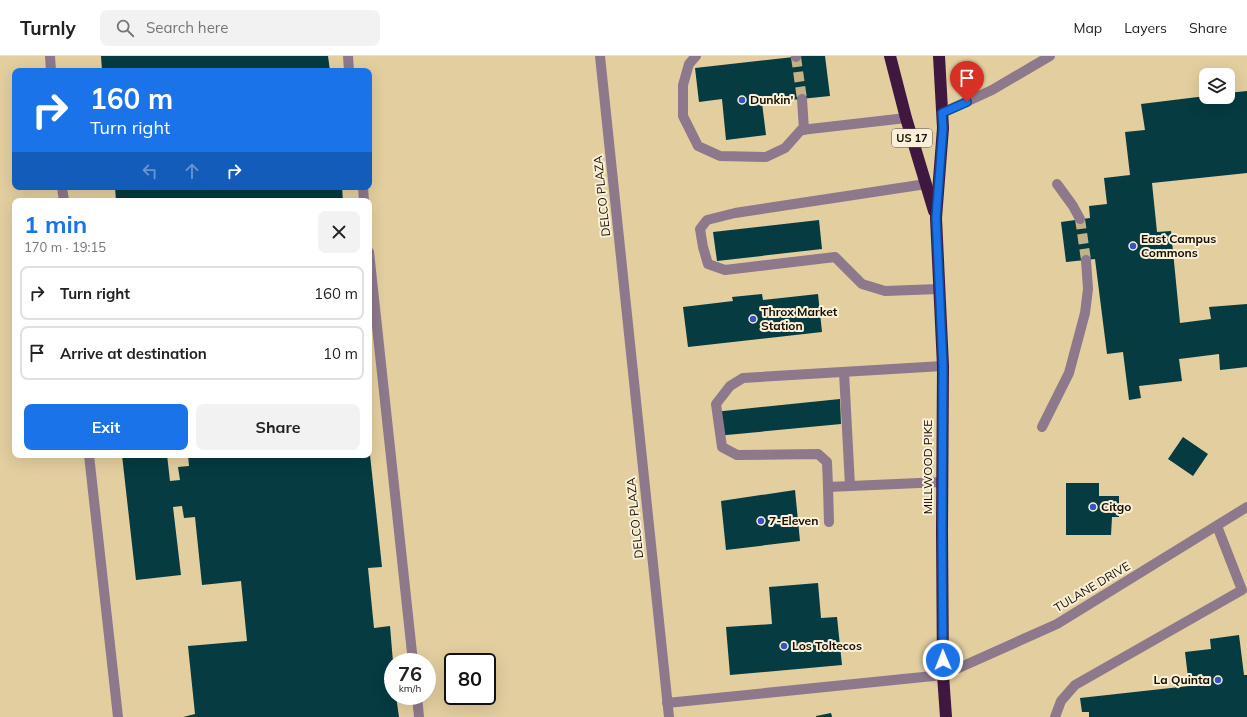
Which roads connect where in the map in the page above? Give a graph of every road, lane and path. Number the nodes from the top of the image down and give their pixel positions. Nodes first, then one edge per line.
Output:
1 (50, 56) edge
2 (348, 56) edge
3 (600, 56) edge
4 (696, 56) edge
5 (890, 56) edge
6 (939, 56) edge
7 (1050, 56) edge
8 (51, 68) edge
9 (349, 68) edge
10 (802, 100) tunnel mouth
11 (942, 113) junction
12 (906, 118) junction
13 (804, 130) junction
14 (926, 184) junction
15 (1057, 184) dead end
16 (936, 218) junction
17 (1080, 219) tunnel mouth
18 (1086, 260) tunnel mouth
19 (372, 280) edge
20 (939, 289) junction
21 (943, 366) junction
22 (844, 372) junction
23 (1042, 427) dead end
24 (89, 458) edge
25 (942, 482) junction
26 (850, 486) junction
27 (828, 487) junction
28 (1247, 507) edge
29 (829, 522) dead end
30 (1217, 526) junction
31 (412, 653) edge
32 (943, 675) junction
33 (667, 703) junction
34 (418, 705) edge
35 (118, 717) edge
36 (419, 717) edge
37 (669, 717) edge
38 (946, 717) edge
39 (1055, 717) edge

1 - 8 street
2 - 9 street
3 - 33 street, DELCO PLAZA
4 - 13 street
5 - 12 highway, MILLWOOD PIKE / US 17
6 - 11 highway, MILLWOOD PIKE / US 17
7 - 11 street
10 - 13 street
11 - 16 highway, MILLWOOD PIKE / US 17
12 - 13 street
12 - 14 highway, MILLWOOD PIKE / US 17
14 - 16 highway, MILLWOOD PIKE / US 17
14 - 20 street
15 - 17 street
16 - 20 highway, MILLWOOD PIKE / US 17
18 - 23 street
19 - 31 street
20 - 21 highway, MILLWOOD PIKE / US 17
21 - 22 street
21 - 25 highway, MILLWOOD PIKE / US 17
22 - 26 street
22 - 27 street
24 - 35 street
25 - 26 street
25 - 32 highway, MILLWOOD PIKE / US 17
26 - 27 street
27 - 29 street
28 - 30 street, TULANE DRIVE
30 - 32 street, TULANE DRIVE
30 - 39 street
32 - 33 street
32 - 38 highway, MILLWOOD PIKE / US 17
33 - 37 street, DELCO PLAZA
34 - 36 street

